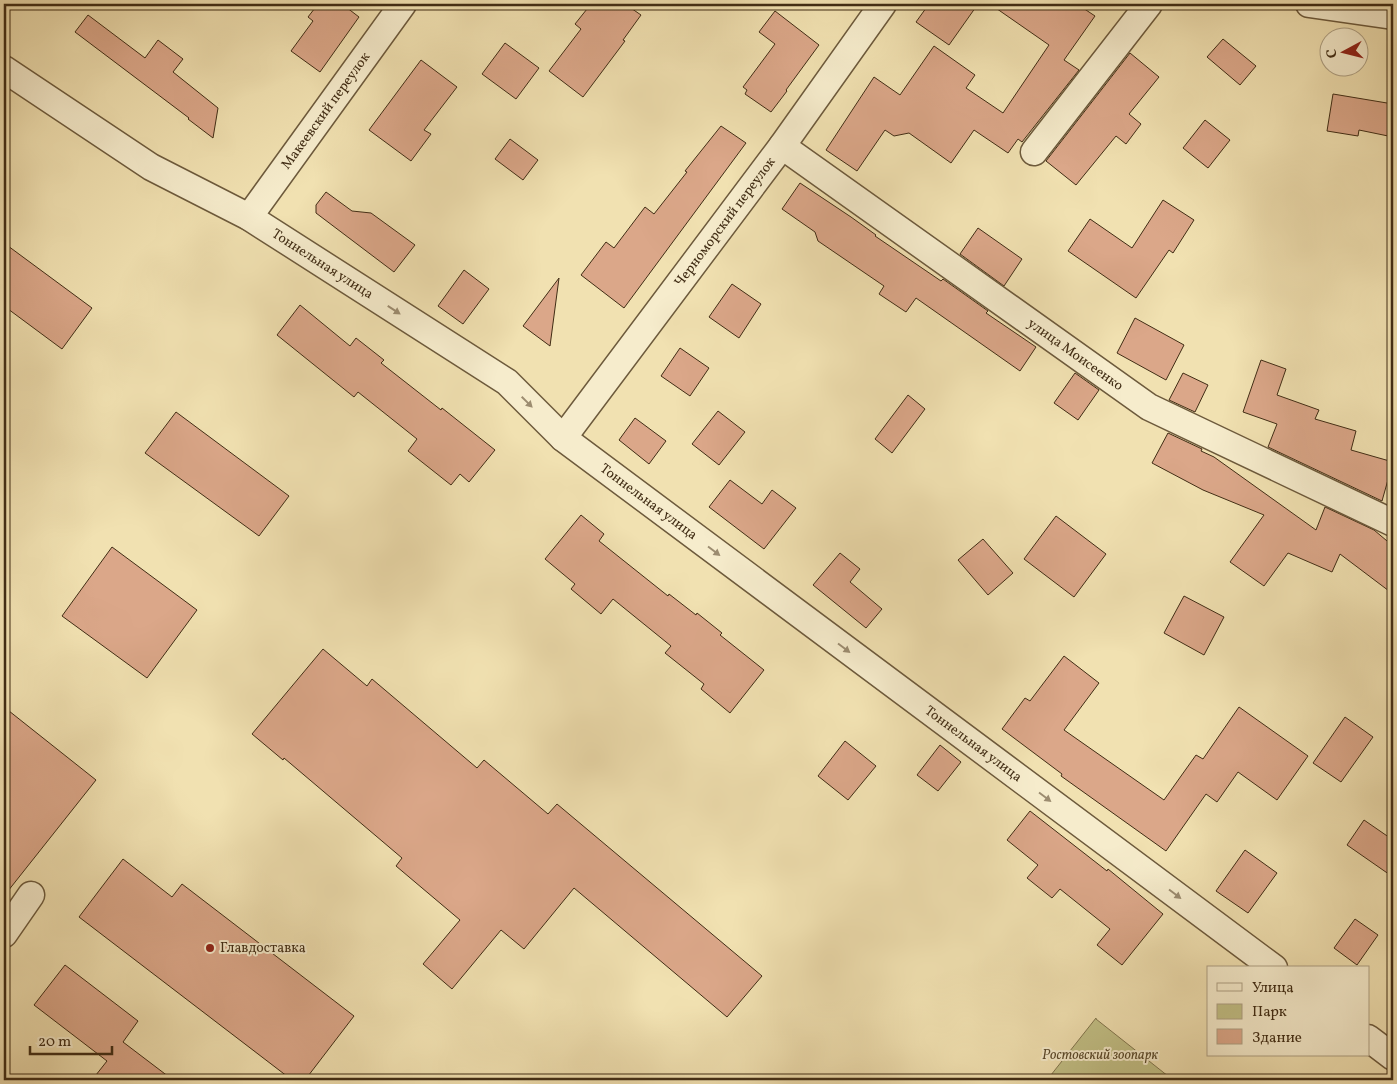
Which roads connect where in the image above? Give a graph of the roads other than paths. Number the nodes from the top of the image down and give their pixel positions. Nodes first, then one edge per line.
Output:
1 (403, 4) edge
2 (883, 4) edge
3 (1149, 4) edge
4 (1309, 4) edge
5 (1393, 16) edge
6 (4, 69) edge
7 (782, 146) junction
8 (1034, 152) dead end
9 (249, 217) junction
10 (563, 438) junction
11 (1393, 523) edge
12 (31, 894) dead end
13 (4, 934) edge
14 (1271, 966) edge
15 (1370, 1040) edge
16 (1393, 1057) edge

1 - 9 street, Макеевский переулок
2 - 7 street, Черноморский переулок
3 - 8 street
4 - 5 street
6 - 9 street, Тоннельная улица
7 - 10 street, Черноморский переулок
7 - 11 street, улица Моисеенко
9 -> 10 street, Тоннельная улица
10 -> 14 street, Тоннельная улица
12 - 13 street
15 - 16 street

